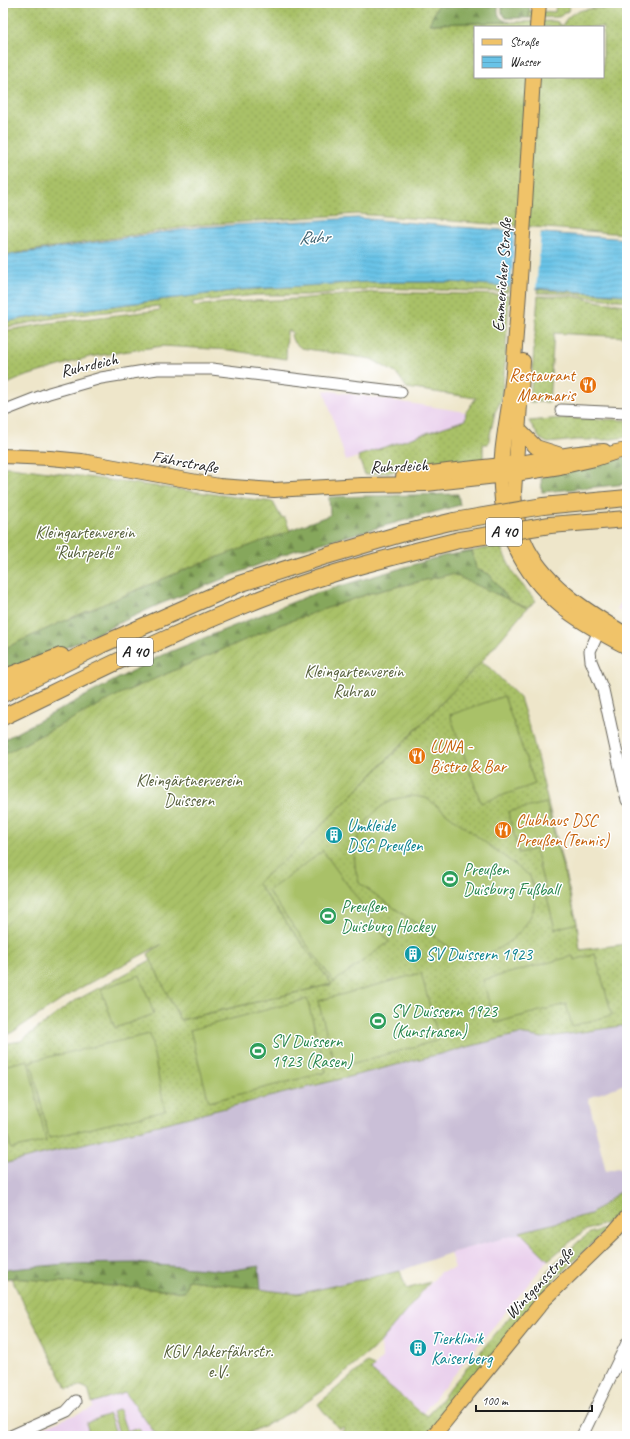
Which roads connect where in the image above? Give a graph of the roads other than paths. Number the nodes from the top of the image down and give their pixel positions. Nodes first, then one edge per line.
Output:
1 (543, 7) edge
2 (537, 26) edge
3 (546, 26) edge
4 (533, 78) edge
5 (543, 78) edge
6 (518, 374) junction
7 (401, 392) dead end
8 (561, 410) dead end
9 (3, 411) edge
10 (627, 413) edge
11 (519, 430) junction
12 (621, 451) edge
13 (560, 455) junction
14 (3, 456) edge
15 (515, 468) junction
16 (500, 470) junction
17 (362, 485) joint
18 (627, 498) edge
19 (627, 519) edge
20 (600, 626) junction
21 (627, 635) edge
22 (101, 645) junction
23 (627, 646) edge
24 (3, 678) edge
25 (3, 694) edge
26 (26, 706) junction
27 (3, 717) edge
28 (3, 728) edge
29 (627, 800) edge
30 (627, 1217) edge
31 (621, 1229) edge
32 (627, 1343) edge
33 (76, 1401) dead end
34 (11, 1436) edge
35 (432, 1436) edge
36 (582, 1436) edge

1 - 2 main road
1 - 3 main road
4 - 6 main road, Emmericher Straße
5 - 6 main road, Emmericher Straße
6 - 11 main road, Emmericher Straße
6 - 16 main road, Emmericher Straße
7 - 9 street, Ruhrdeich
8 - 10 street
11 - 13 main road
11 - 15 main road, Emmericher Straße
12 - 13 main road, Ruhrdeich
12 - 15 main road, Ruhrdeich
13 - 15 main road, Ruhrdeich
14 - 17 main road, Fährstraße
15 - 16 main road, Ruhrdeich
15 - 20 main road, Emmericher Straße
16 - 17 main road, Ruhrdeich
16 - 20 main road, Emmericher Straße
18 - 22 highway, A 40, bridge
19 - 26 highway, A 40, bridge
20 - 21 main road
20 - 23 main road
20 - 29 street
22 - 24 highway
22 - 25 highway, A 40
26 - 27 highway, A 40
26 - 28 highway
30 - 31 main road, Wintgensstraße
31 - 35 main road, Wintgensstraße
32 - 36 street
33 - 34 street

